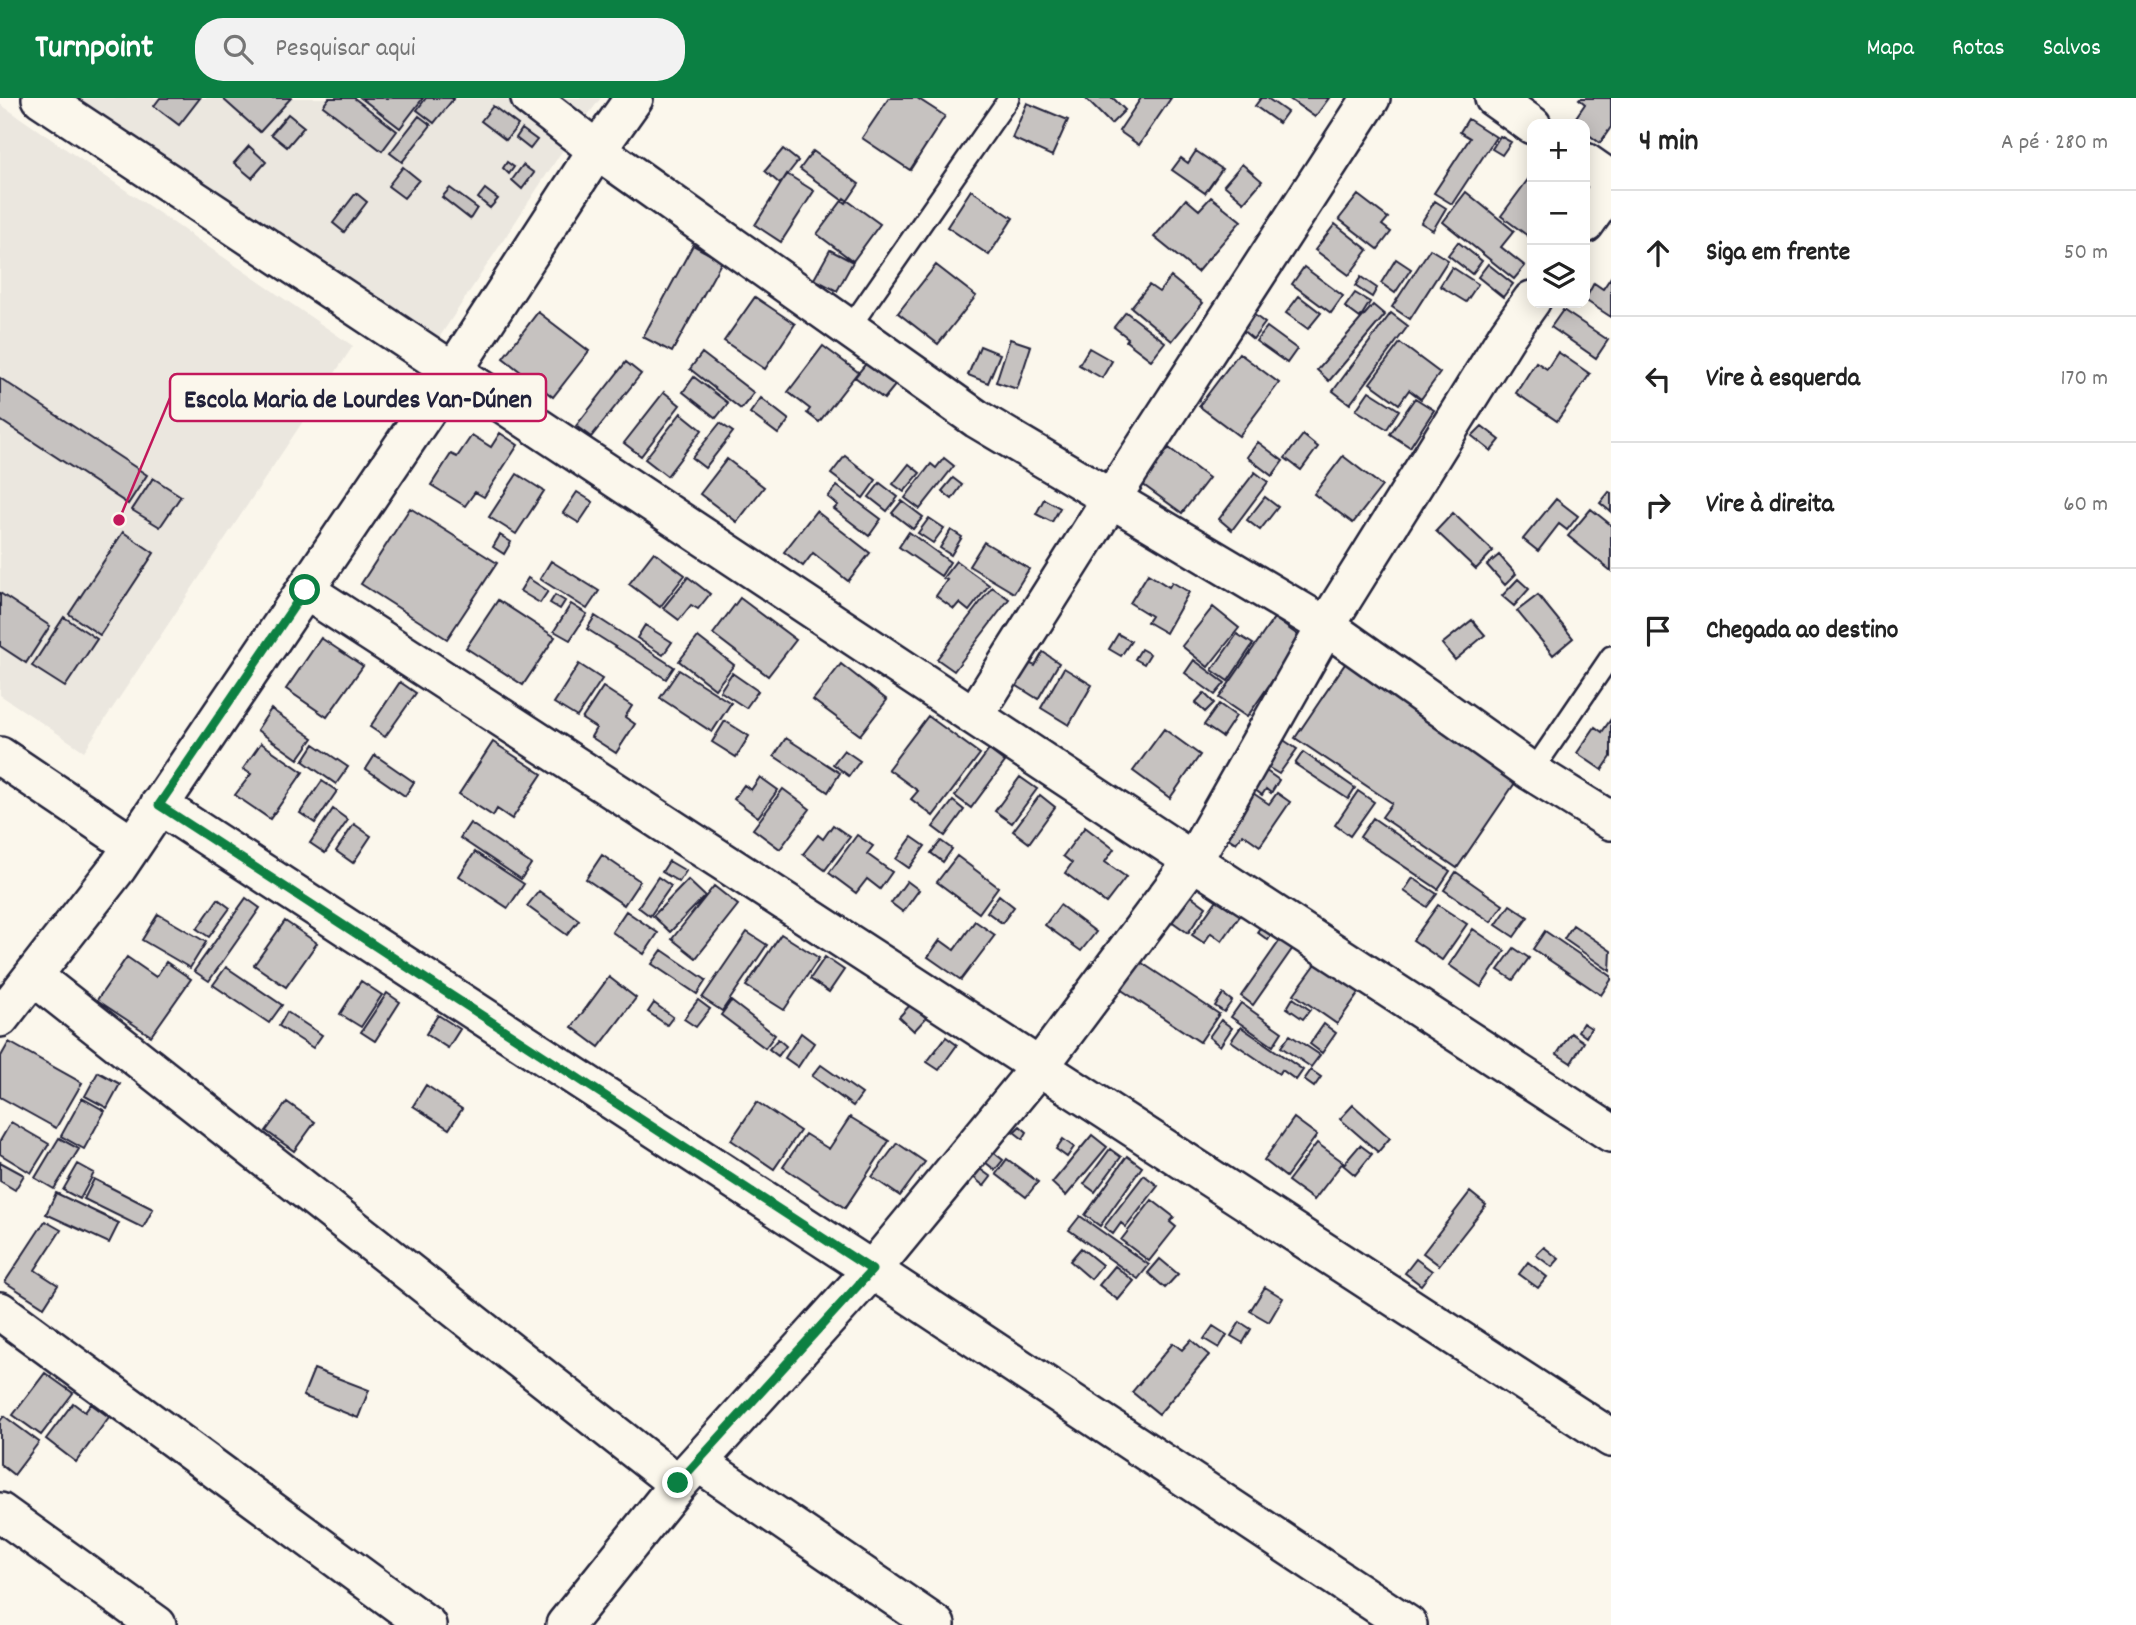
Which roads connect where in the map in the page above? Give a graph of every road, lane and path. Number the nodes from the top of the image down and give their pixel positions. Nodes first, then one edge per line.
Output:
1 (41, 98) edge
2 (530, 98) edge
3 (634, 98) edge
4 (1009, 98) edge
5 (1371, 98) edge
6 (1494, 98) edge
7 (1527, 121) edge
8 (597, 150) junction
9 (1590, 165) edge
10 (1611, 180) edge
11 (1611, 187) edge
12 (1590, 217) edge
13 (1527, 307) edge
14 (848, 330) junction
15 (454, 370) junction
16 (1111, 499) junction
17 (305, 590) junction
18 (1326, 626) junction
19 (1611, 656) edge
20 (974, 716) junction
21 (0, 757) edge
22 (1532, 772) junction
23 (159, 805) junction
24 (1611, 821) edge
25 (132, 845) junction
26 (1193, 861) junction
27 (33, 976) junction
28 (0, 1018) edge
29 (1040, 1066) junction
30 (1611, 1133) edge
31 (872, 1270) junction
32 (0, 1311) edge
33 (1611, 1438) edge
34 (688, 1473) junction
35 (0, 1511) edge
36 (157, 1625) edge
37 (427, 1625) edge
38 (565, 1625) edge
39 (936, 1625) edge
40 (1408, 1625) edge

1 - 15 street
2 - 8 street
3 - 8 street
4 - 14 lane
5 - 16 street
6 - 7 street
8 - 14 street
8 - 15 street
9 - 10 street
11 - 12 street
13 - 18 street
14 - 16 street
15 - 17 street
15 - 20 street
16 - 18 street
16 - 20 street
17 - 23 street
17 - 29 street
18 - 22 street
18 - 26 street
19 - 22 lane
20 - 26 street
21 - 25 street
22 - 24 street
23 - 25 street
23 - 31 street
25 - 27 street
26 - 29 street
26 - 30 street
27 - 28 street
27 - 34 street
29 - 31 street
29 - 33 street
31 - 34 street
31 - 40 street
32 - 37 street
34 - 38 street
34 - 39 street
35 - 36 street

